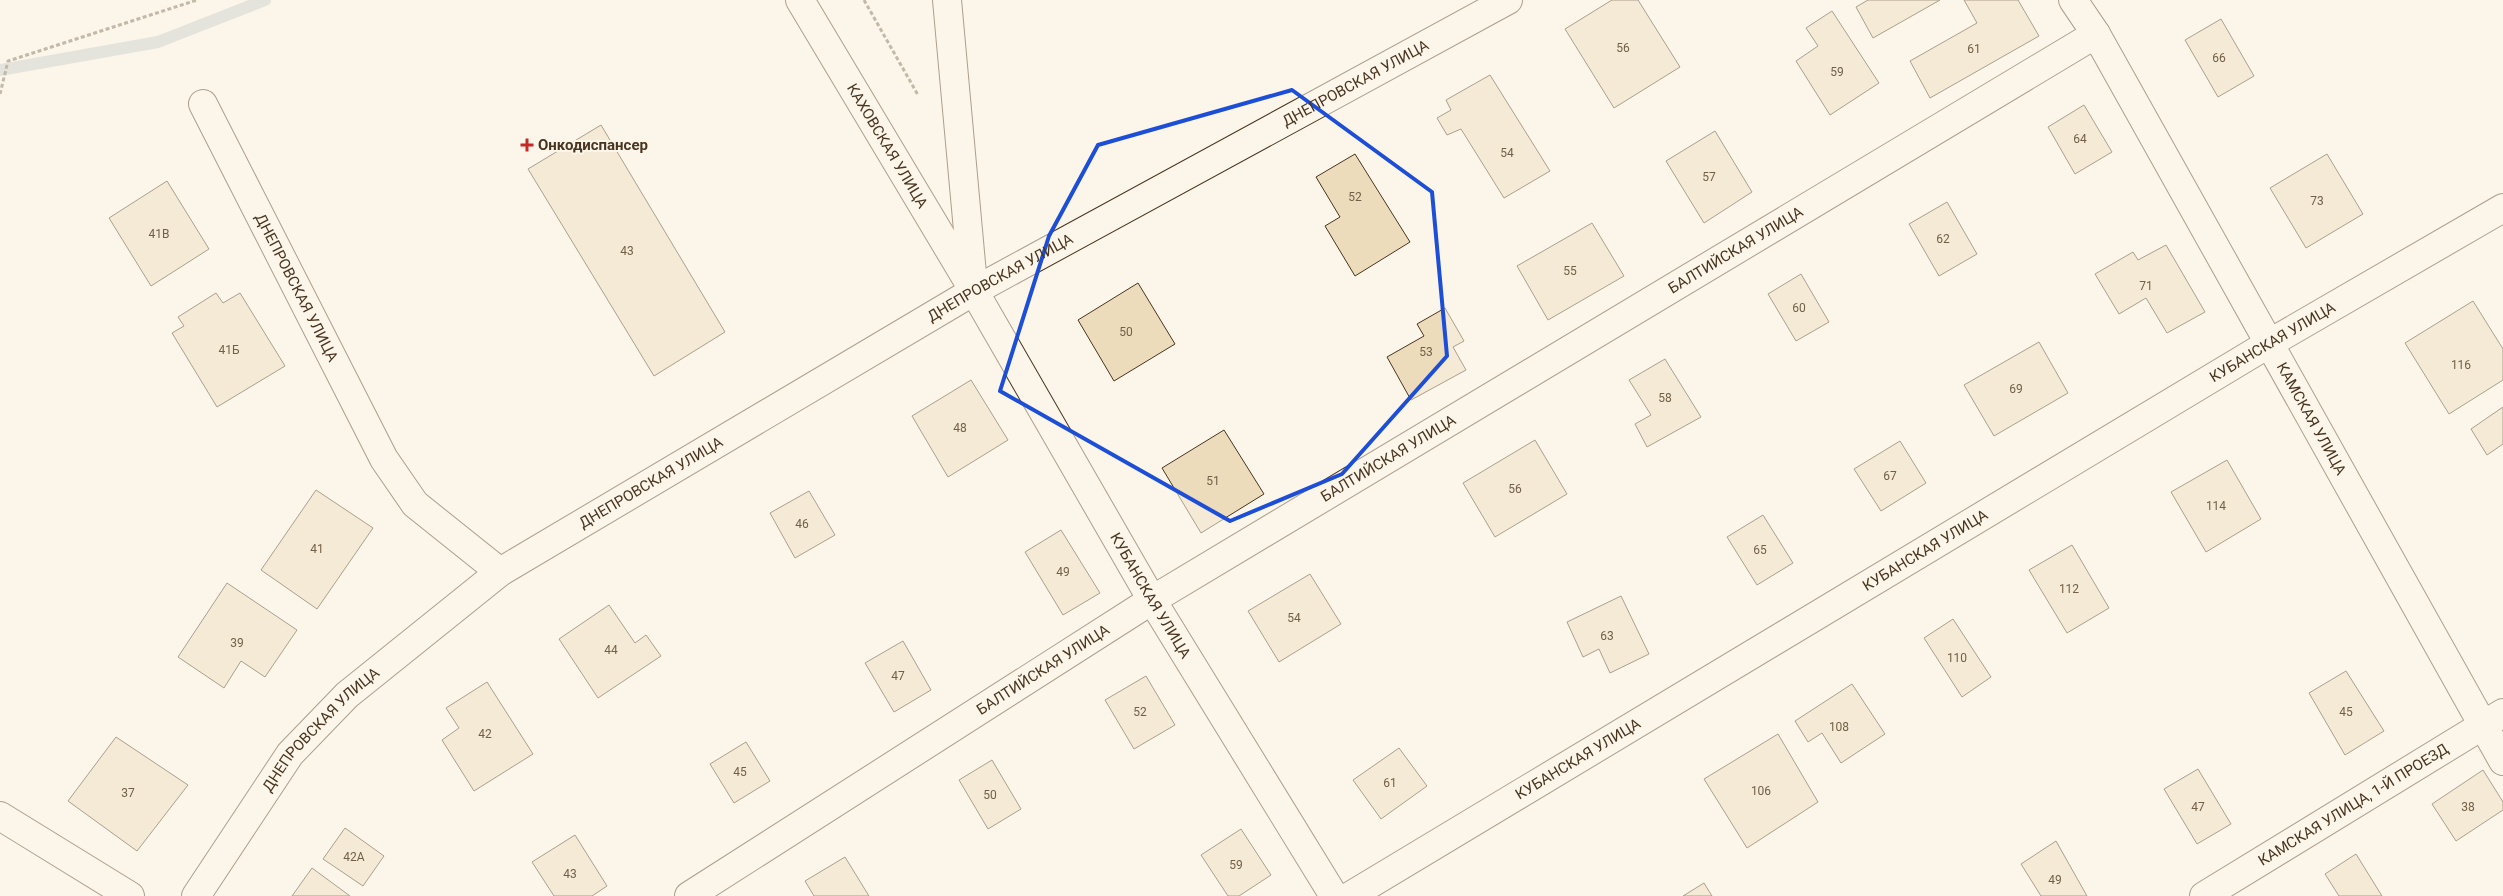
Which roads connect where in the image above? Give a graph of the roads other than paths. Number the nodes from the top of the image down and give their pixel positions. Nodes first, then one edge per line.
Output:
1 (800, 0) edge
2 (946, 0) edge
3 (1508, 0) edge
4 (2073, 0) edge
5 (2096, 34) junction
6 (203, 104) dead end
7 (2503, 208) edge
8 (974, 291) junction
9 (2270, 343) junction
10 (500, 572) junction
11 (1152, 600) junction
12 (2493, 720) edge
13 (2503, 761) edge
14 (0, 816) edge
15 (130, 896) edge
16 (196, 896) edge
17 (688, 896) edge
18 (1334, 896) edge
19 (1350, 896) edge
20 (2204, 896) edge

1 - 8 street, КАХОВСКАЯ УЛИЦА
2 - 8 street
3 - 8 street, ДНЕПРОВСКАЯ УЛИЦА
4 - 5 street, КАМСКАЯ УЛИЦА
5 - 9 street, КАМСКАЯ УЛИЦА
5 - 11 street, БАЛТИЙСКАЯ УЛИЦА
6 - 10 street, ДНЕПРОВСКАЯ УЛИЦА
7 - 9 street, КУБАНСКАЯ УЛИЦА
8 - 10 street, ДНЕПРОВСКАЯ УЛИЦА
8 - 11 street, КУБАНСКАЯ УЛИЦА
9 - 12 street, КАМСКАЯ УЛИЦА
9 - 19 street, КУБАНСКАЯ УЛИЦА
10 - 16 street, ДНЕПРОВСКАЯ УЛИЦА
11 - 17 street, БАЛТИЙСКАЯ УЛИЦА
11 - 18 street, КУБАНСКАЯ УЛИЦА
12 - 13 street, КАМСКАЯ УЛИЦА
12 - 20 street, КАМСКАЯ УЛИЦА, 1-Й ПРОЕЗД
14 - 15 street

